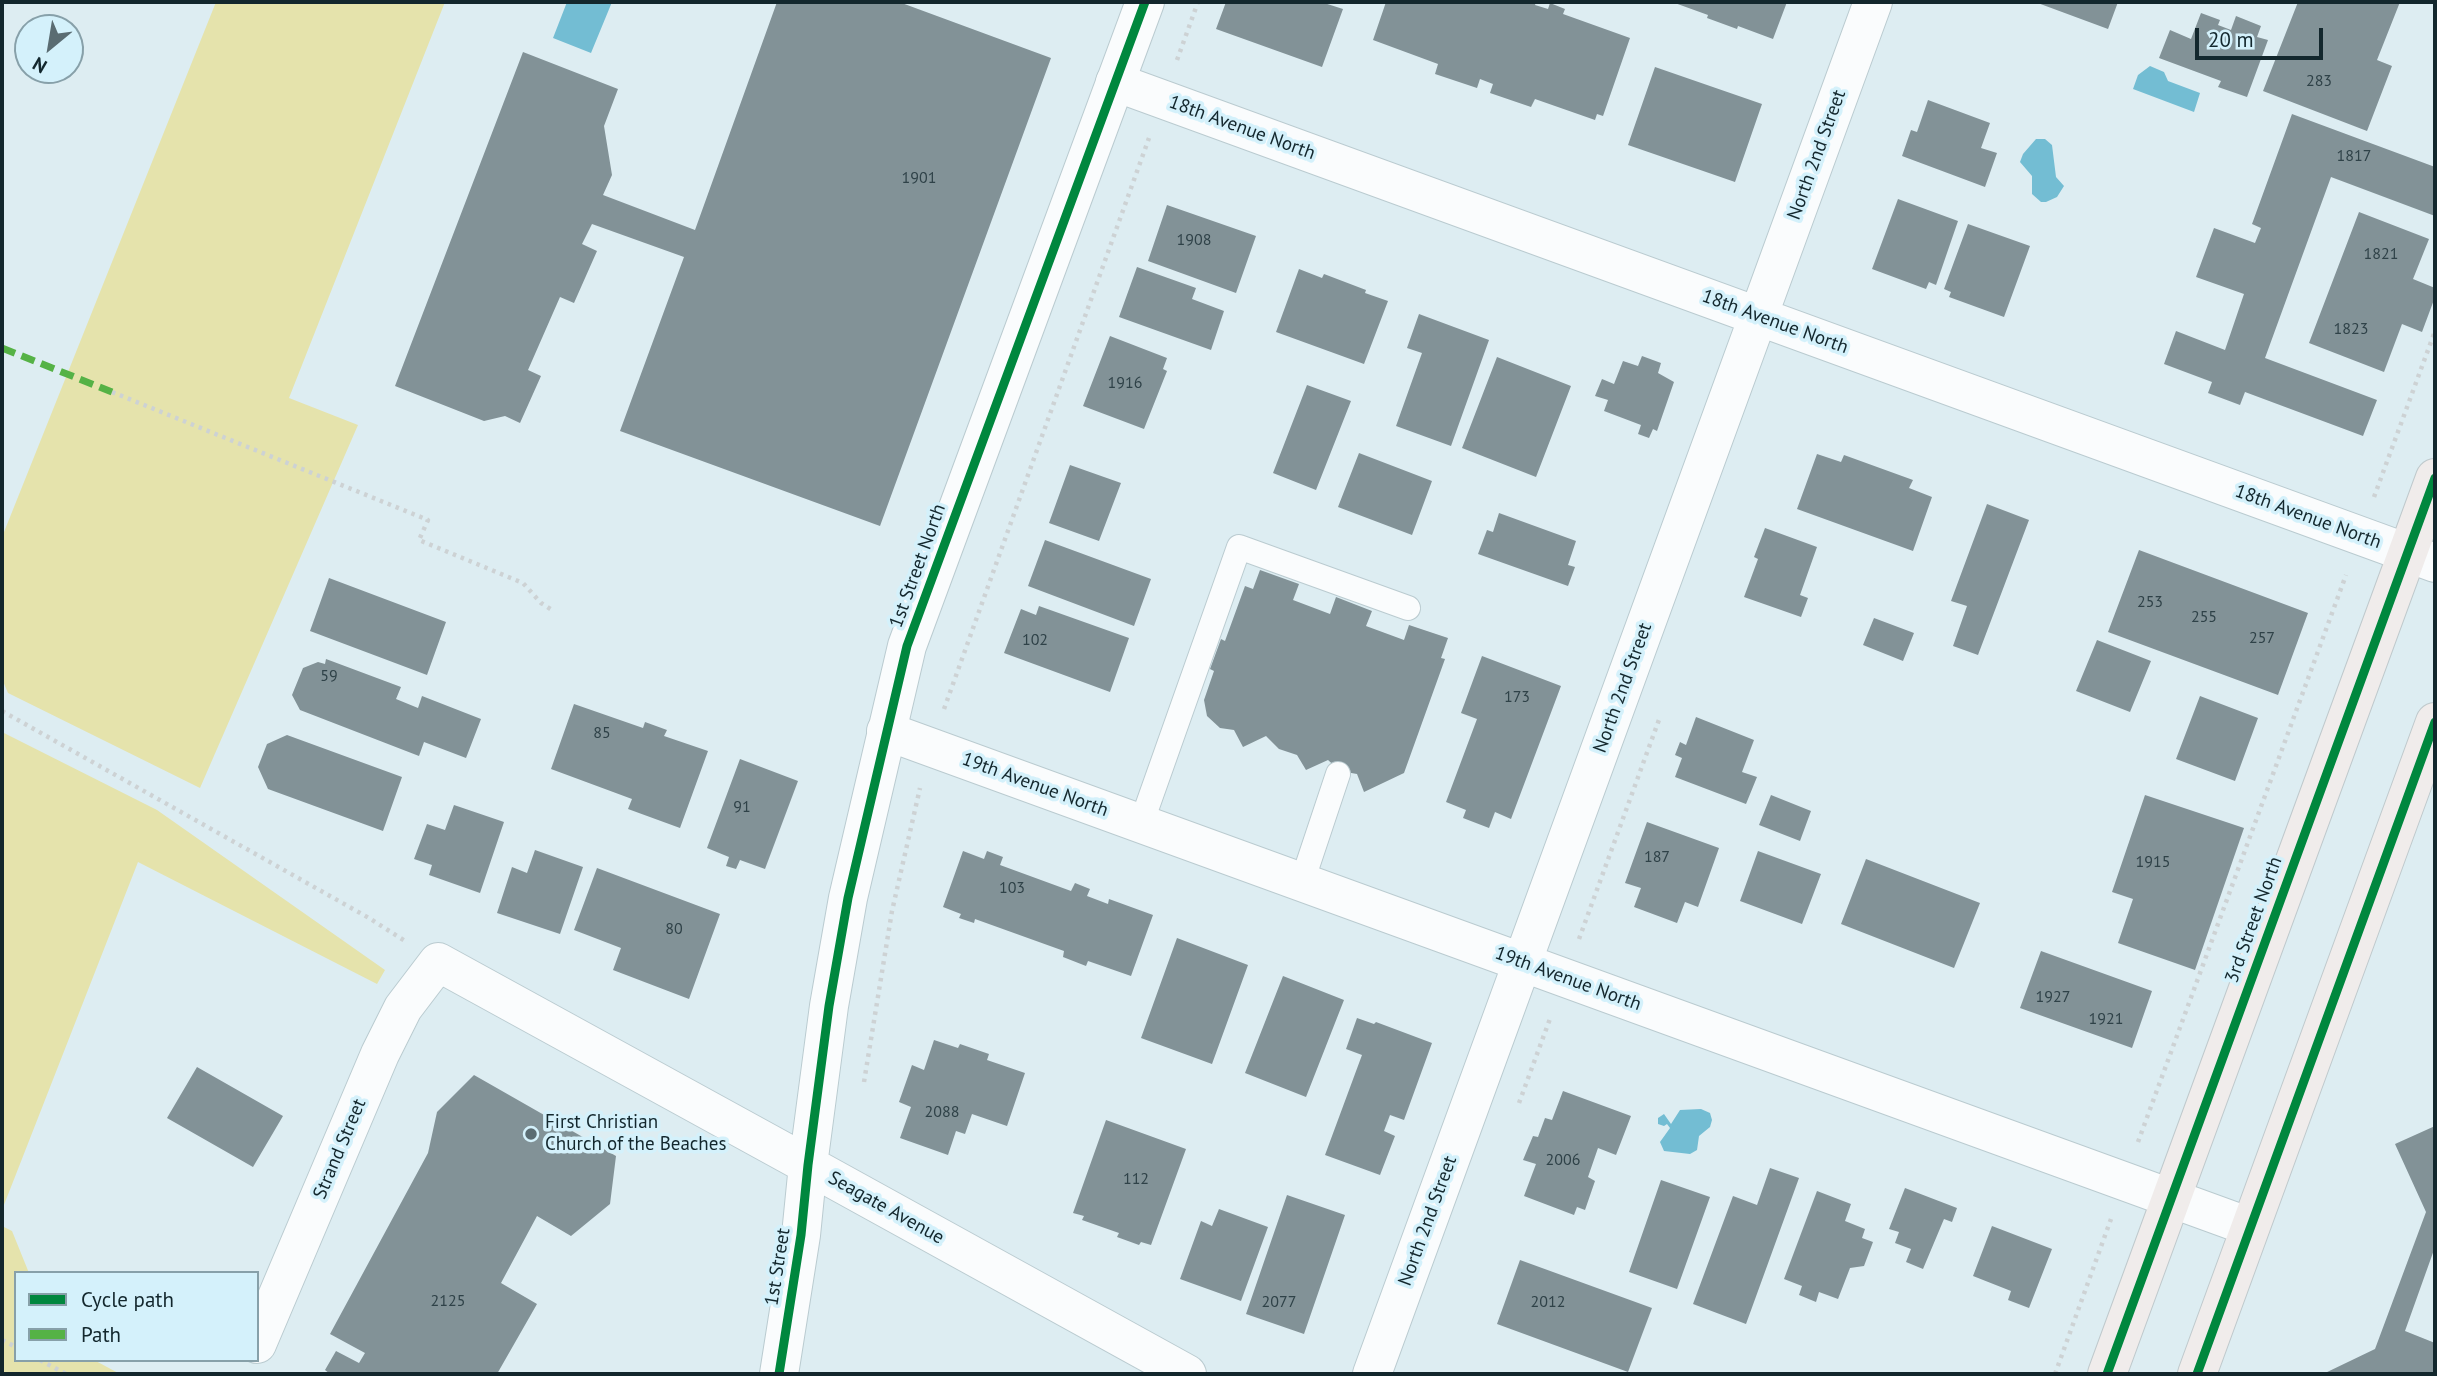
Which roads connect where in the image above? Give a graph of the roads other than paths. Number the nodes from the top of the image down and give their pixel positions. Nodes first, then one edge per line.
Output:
1 (1145, 2) edge
2 (1873, 2) edge
3 (1115, 82) junction
4 (1758, 316) junction
5 (2435, 478) edge
6 (2422, 559) edge
7 (1408, 608) dead end
8 (2435, 722) edge
9 (886, 731) junction
10 (1338, 774) dead end
11 (1142, 824) junction
12 (1302, 882) junction
13 (438, 962) joint
14 (1523, 963) junction
15 (808, 1165) junction
16 (2170, 1199) junction
17 (2250, 1227) junction
18 (259, 1339) edge
19 (779, 1374) edge
20 (1187, 1374) edge
21 (1372, 1374) edge
22 (2107, 1374) edge
23 (2197, 1374) edge

1 - 3 street, 1st Street North
2 - 4 street, North 2nd Street
3 - 4 street, 18th Avenue North
3 - 9 street, 1st Street North
4 - 6 street, 18th Avenue North
4 - 14 street, North 2nd Street
5 - 6 main road, 3rd Street North
6 - 16 main road, 3rd Street North
7 - 11 lane
8 - 17 main road
9 - 11 street, 19th Avenue North
9 - 15 street, 1st Street North
10 - 12 lane
11 - 12 street, 19th Avenue North
12 - 14 street, 19th Avenue North
13 - 15 street, Seagate Avenue
13 - 18 street, Strand Street
14 - 16 street, 19th Avenue North
14 - 21 street, North 2nd Street
15 - 19 street, 1st Street
15 - 20 street, Seagate Avenue
16 - 17 street, 19th Avenue North
16 - 22 main road, 3rd Street North
17 - 23 main road

